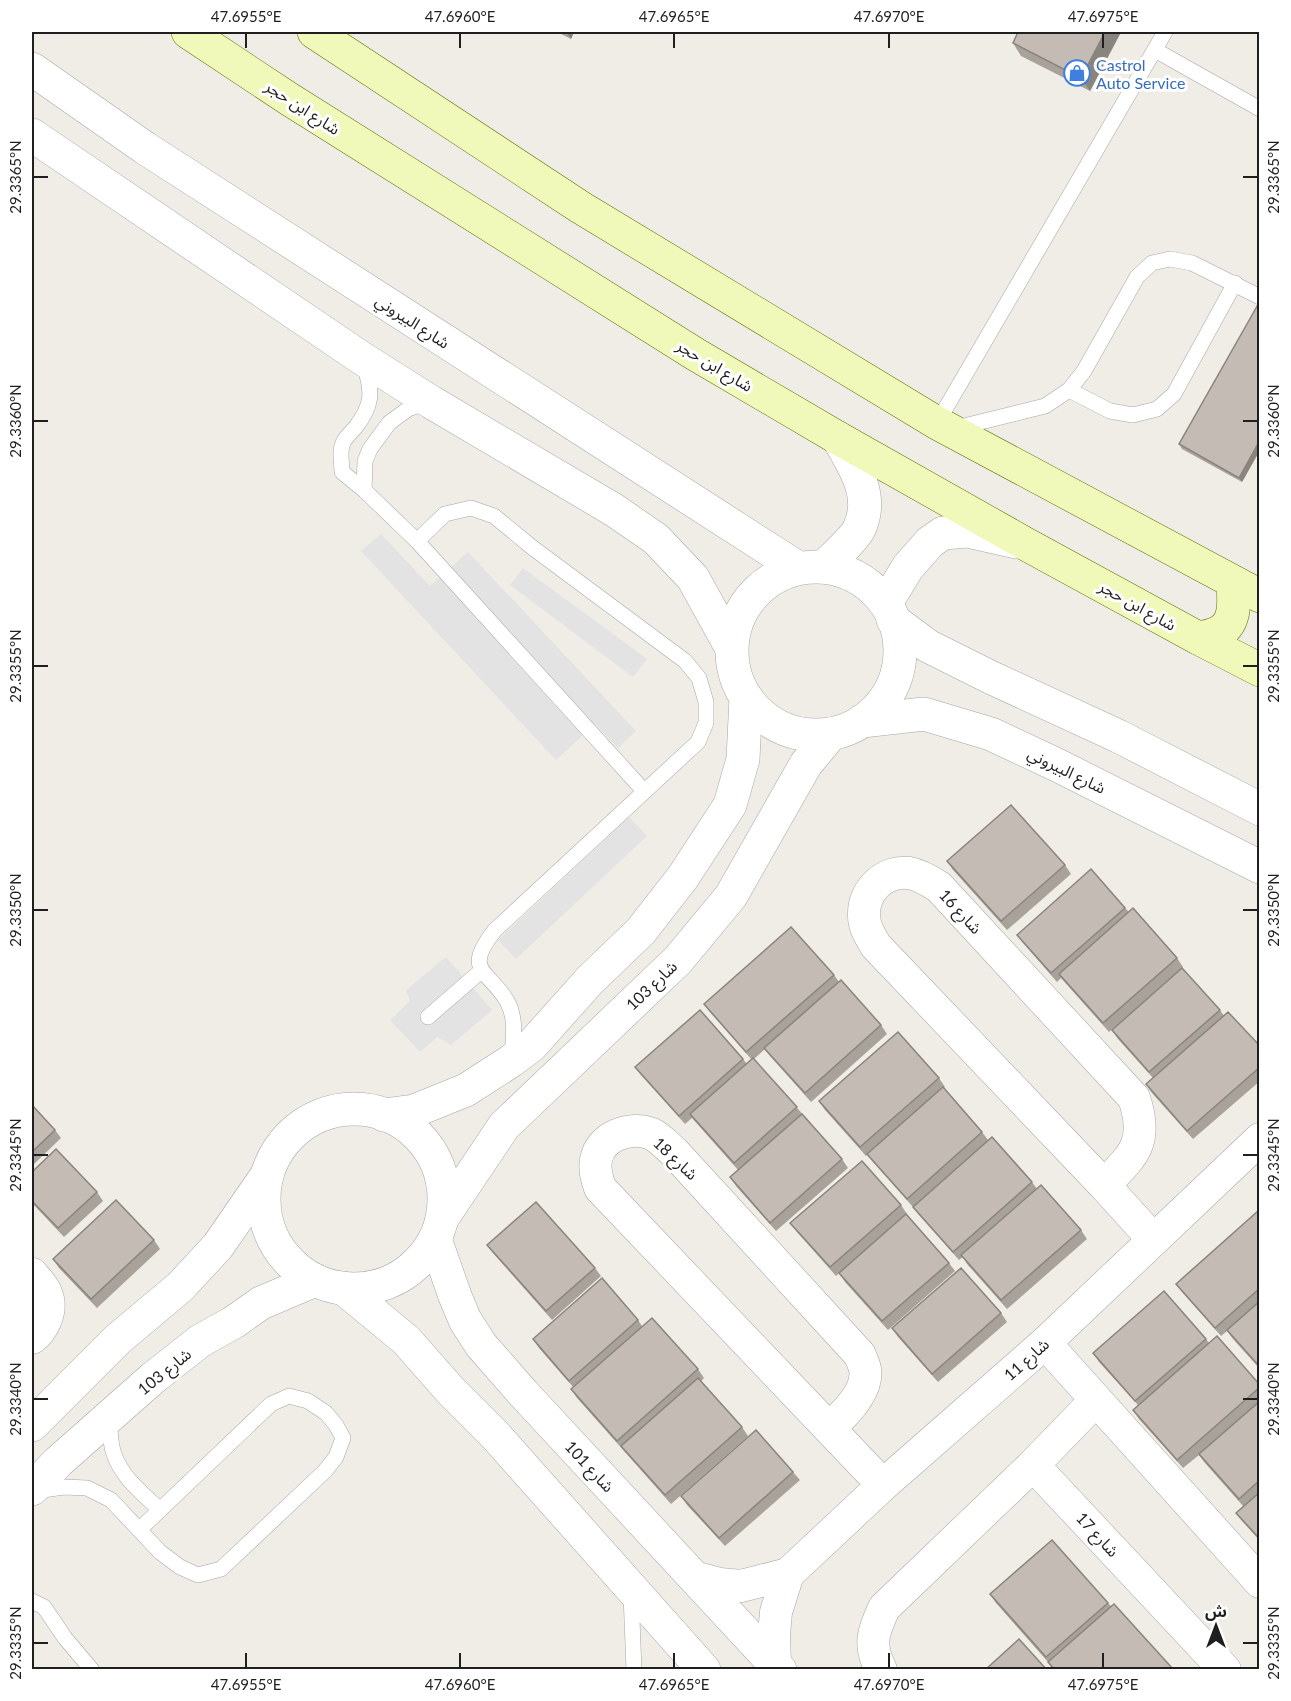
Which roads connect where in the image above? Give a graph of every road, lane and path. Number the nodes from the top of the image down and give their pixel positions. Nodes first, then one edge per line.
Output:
1 (188, 32) edge
2 (314, 32) edge
3 (1165, 32) edge
4 (1155, 50) junction
5 (32, 69) edge
6 (1260, 109) edge
7 (32, 135) edge
8 (1235, 284) junction
9 (1260, 297) edge
10 (363, 359) junction
11 (1069, 390) junction
12 (431, 402) junction
13 (943, 426) junction
14 (838, 438) junction
15 (364, 490) junction
16 (417, 541) junction
17 (1024, 543) junction
18 (811, 568) junction
19 (1246, 589) edge
20 (889, 612) junction
21 (1198, 638) junction
22 (731, 647) junction
23 (1260, 670) edge
24 (746, 698) junction
25 (862, 721) junction
26 (831, 734) junction
27 (644, 791) junction
28 (1260, 809) edge
29 (1260, 867) edge
30 (481, 971) junction
31 (428, 1017) dead end
32 (511, 1061) junction
33 (384, 1116) junction
34 (1260, 1138) edge
35 (268, 1173) junction
36 (1104, 1185) junction
37 (440, 1227) junction
38 (1153, 1239) junction
39 (32, 1274) edge
40 (329, 1284) junction
41 (32, 1338) edge
42 (1044, 1343) junction
43 (1096, 1401) junction
44 (109, 1417) junction
45 (32, 1425) edge
46 (830, 1428) junction
47 (1033, 1465) junction
48 (884, 1485) junction
49 (32, 1490) edge
50 (160, 1510) junction
51 (140, 1529) junction
52 (788, 1574) junction
53 (693, 1577) junction
54 (1260, 1582) edge
55 (631, 1588) junction
56 (32, 1601) edge
57 (778, 1667) edge
58 (92, 1670) edge
59 (634, 1670) edge
60 (704, 1670) edge
61 (882, 1670) edge
62 (1225, 1670) edge

1 - 14 main road, شارع ابن حجر
2 - 13 main road
3 - 4 lane
4 - 6 lane
4 - 13 lane
5 - 18 street, شارع البيروني
7 - 10 street
8 - 9 lane
8 - 11 lane
8 - 11 lane
10 - 12 street
10 - 15 lane
11 - 13 lane
12 - 15 lane
12 - 22 street
13 - 19 main road
14 - 17 main road, شارع ابن حجر
14 - 18 street
15 - 16 lane
16 - 27 lane
16 - 27 lane
17 - 20 street
17 - 21 main road, شارع ابن حجر
18 - 20 street
18 - 22 street
19 - 21 main road
20 - 25 street
20 - 28 street
21 - 23 main road, شارع ابن حجر
22 - 24 street
24 - 26 street
24 - 32 street
25 - 26 street
25 - 29 street, شارع البيروني
26 - 37 street, شارع 103
27 - 30 lane
30 - 31 lane
30 - 32 lane
32 - 33 street
33 - 35 street
33 - 37 street
34 - 38 street, شارع 11
35 - 40 street
35 - 45 street
36 - 36 street, شارع 16
36 - 38 street, شارع 16
37 - 40 street
37 - 53 street, شارع 101
38 - 42 street, شارع 11
39 - 41 street
40 - 44 street, شارع 103
40 - 55 street
42 - 43 street
42 - 48 street, شارع 11
43 - 47 street
43 - 54 street
44 - 49 street, شارع 103
44 - 50 lane
46 - 46 street, شارع 18
46 - 48 street, شارع 18
47 - 61 street
47 - 62 street, شارع 17
48 - 52 street, شارع 11
49 - 51 lane
50 - 51 lane
50 - 51 lane
52 - 53 street, شارع 11
52 - 57 street, شارع 11
53 - 57 street, شارع 101
55 - 59 lane
55 - 60 street
56 - 58 lane

